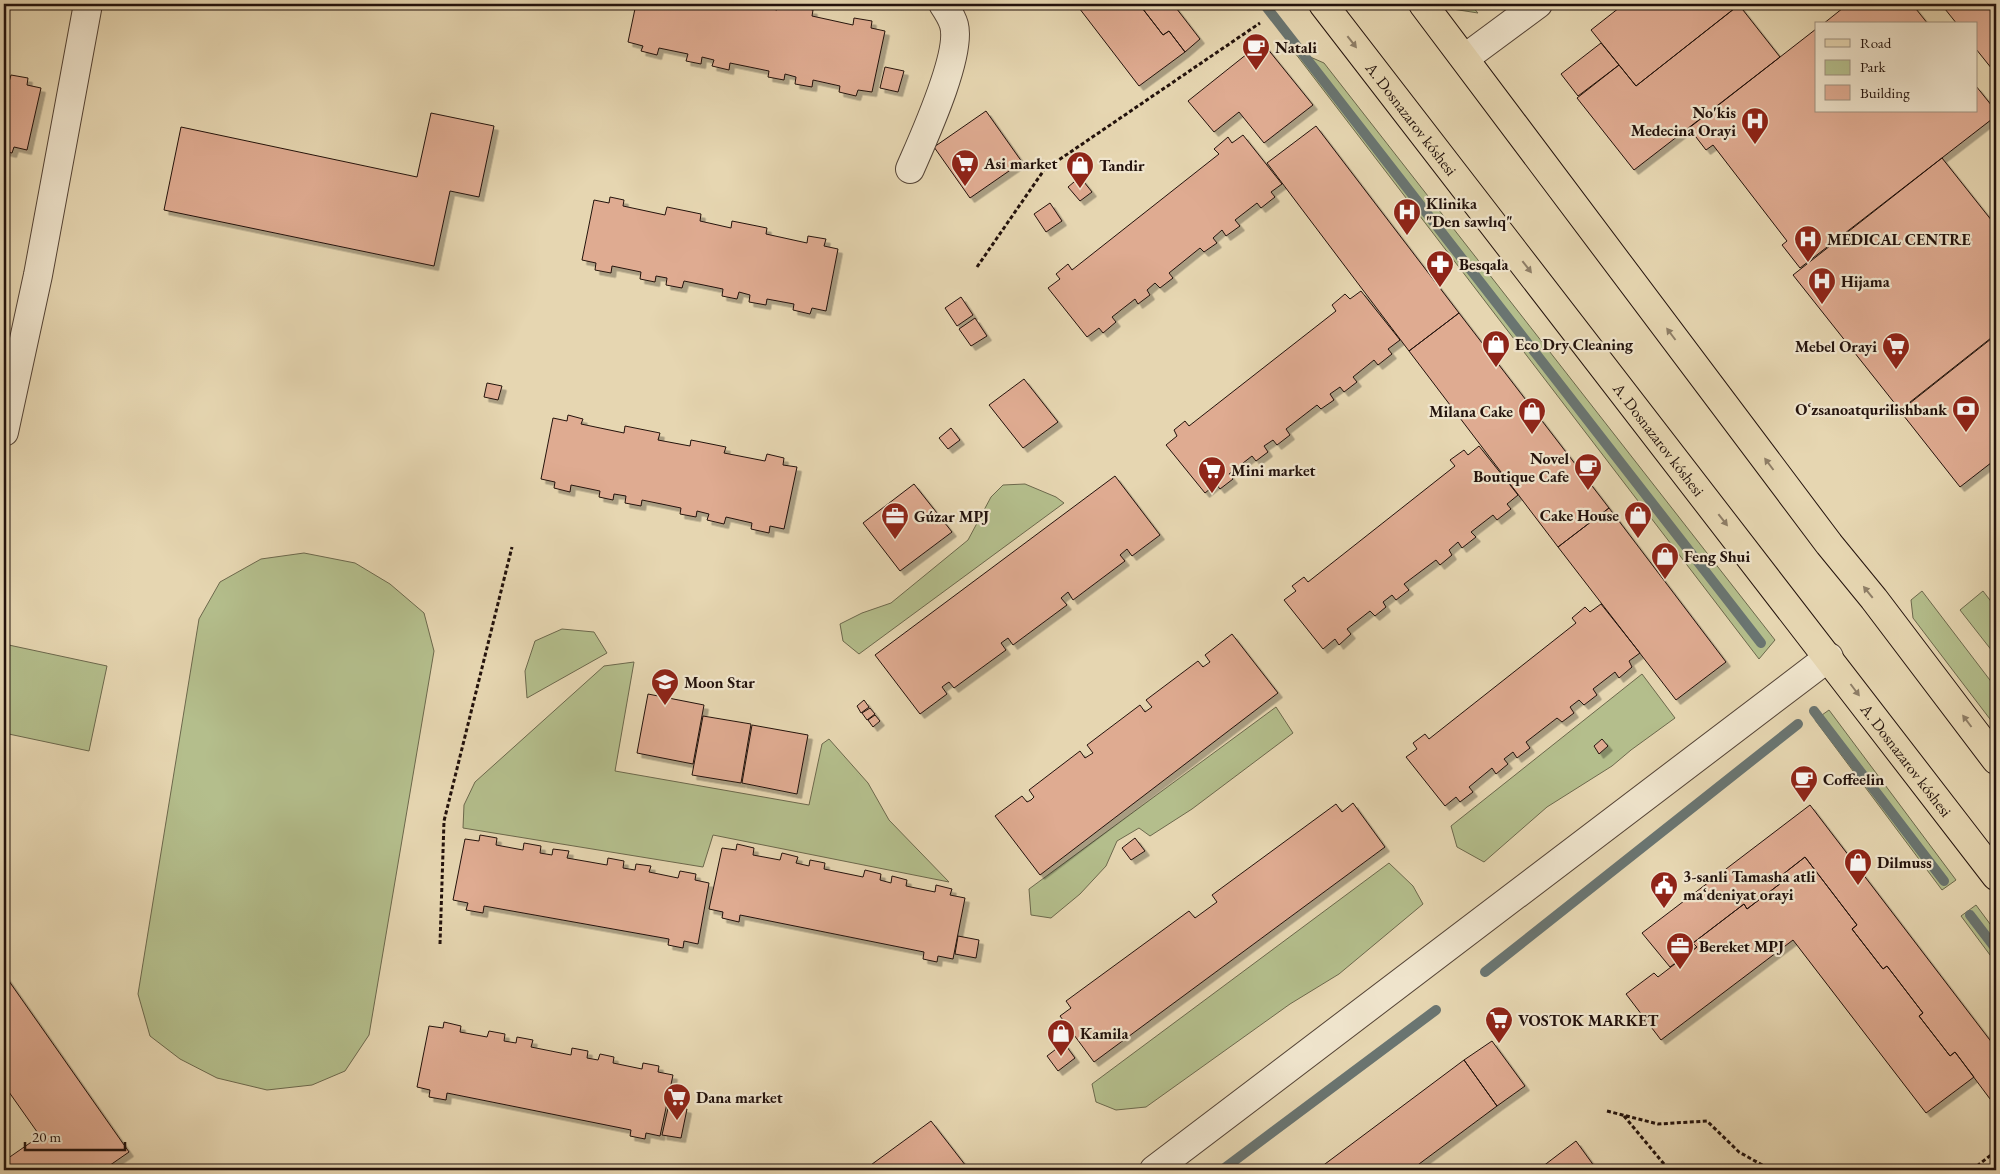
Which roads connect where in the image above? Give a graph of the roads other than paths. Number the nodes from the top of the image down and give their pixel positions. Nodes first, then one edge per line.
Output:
1 (88, 4) edge
2 (943, 4) edge
3 (1323, 4) edge
4 (1423, 4) edge
5 (1538, 4) edge
6 (1465, 58) junction
7 (910, 169) dead end
8 (4, 432) edge
9 (1829, 657) junction
10 (1996, 760) edge
11 (1996, 876) edge
12 (1154, 1170) edge

1 - 8 street
2 - 7 street
3 -> 9 main road, A. Dosnazarov kóshesi
4 - 6 main road
5 - 6 street
10 -> 6 main road
9 -> 11 main road, A. Dosnazarov kóshesi
9 - 12 street

